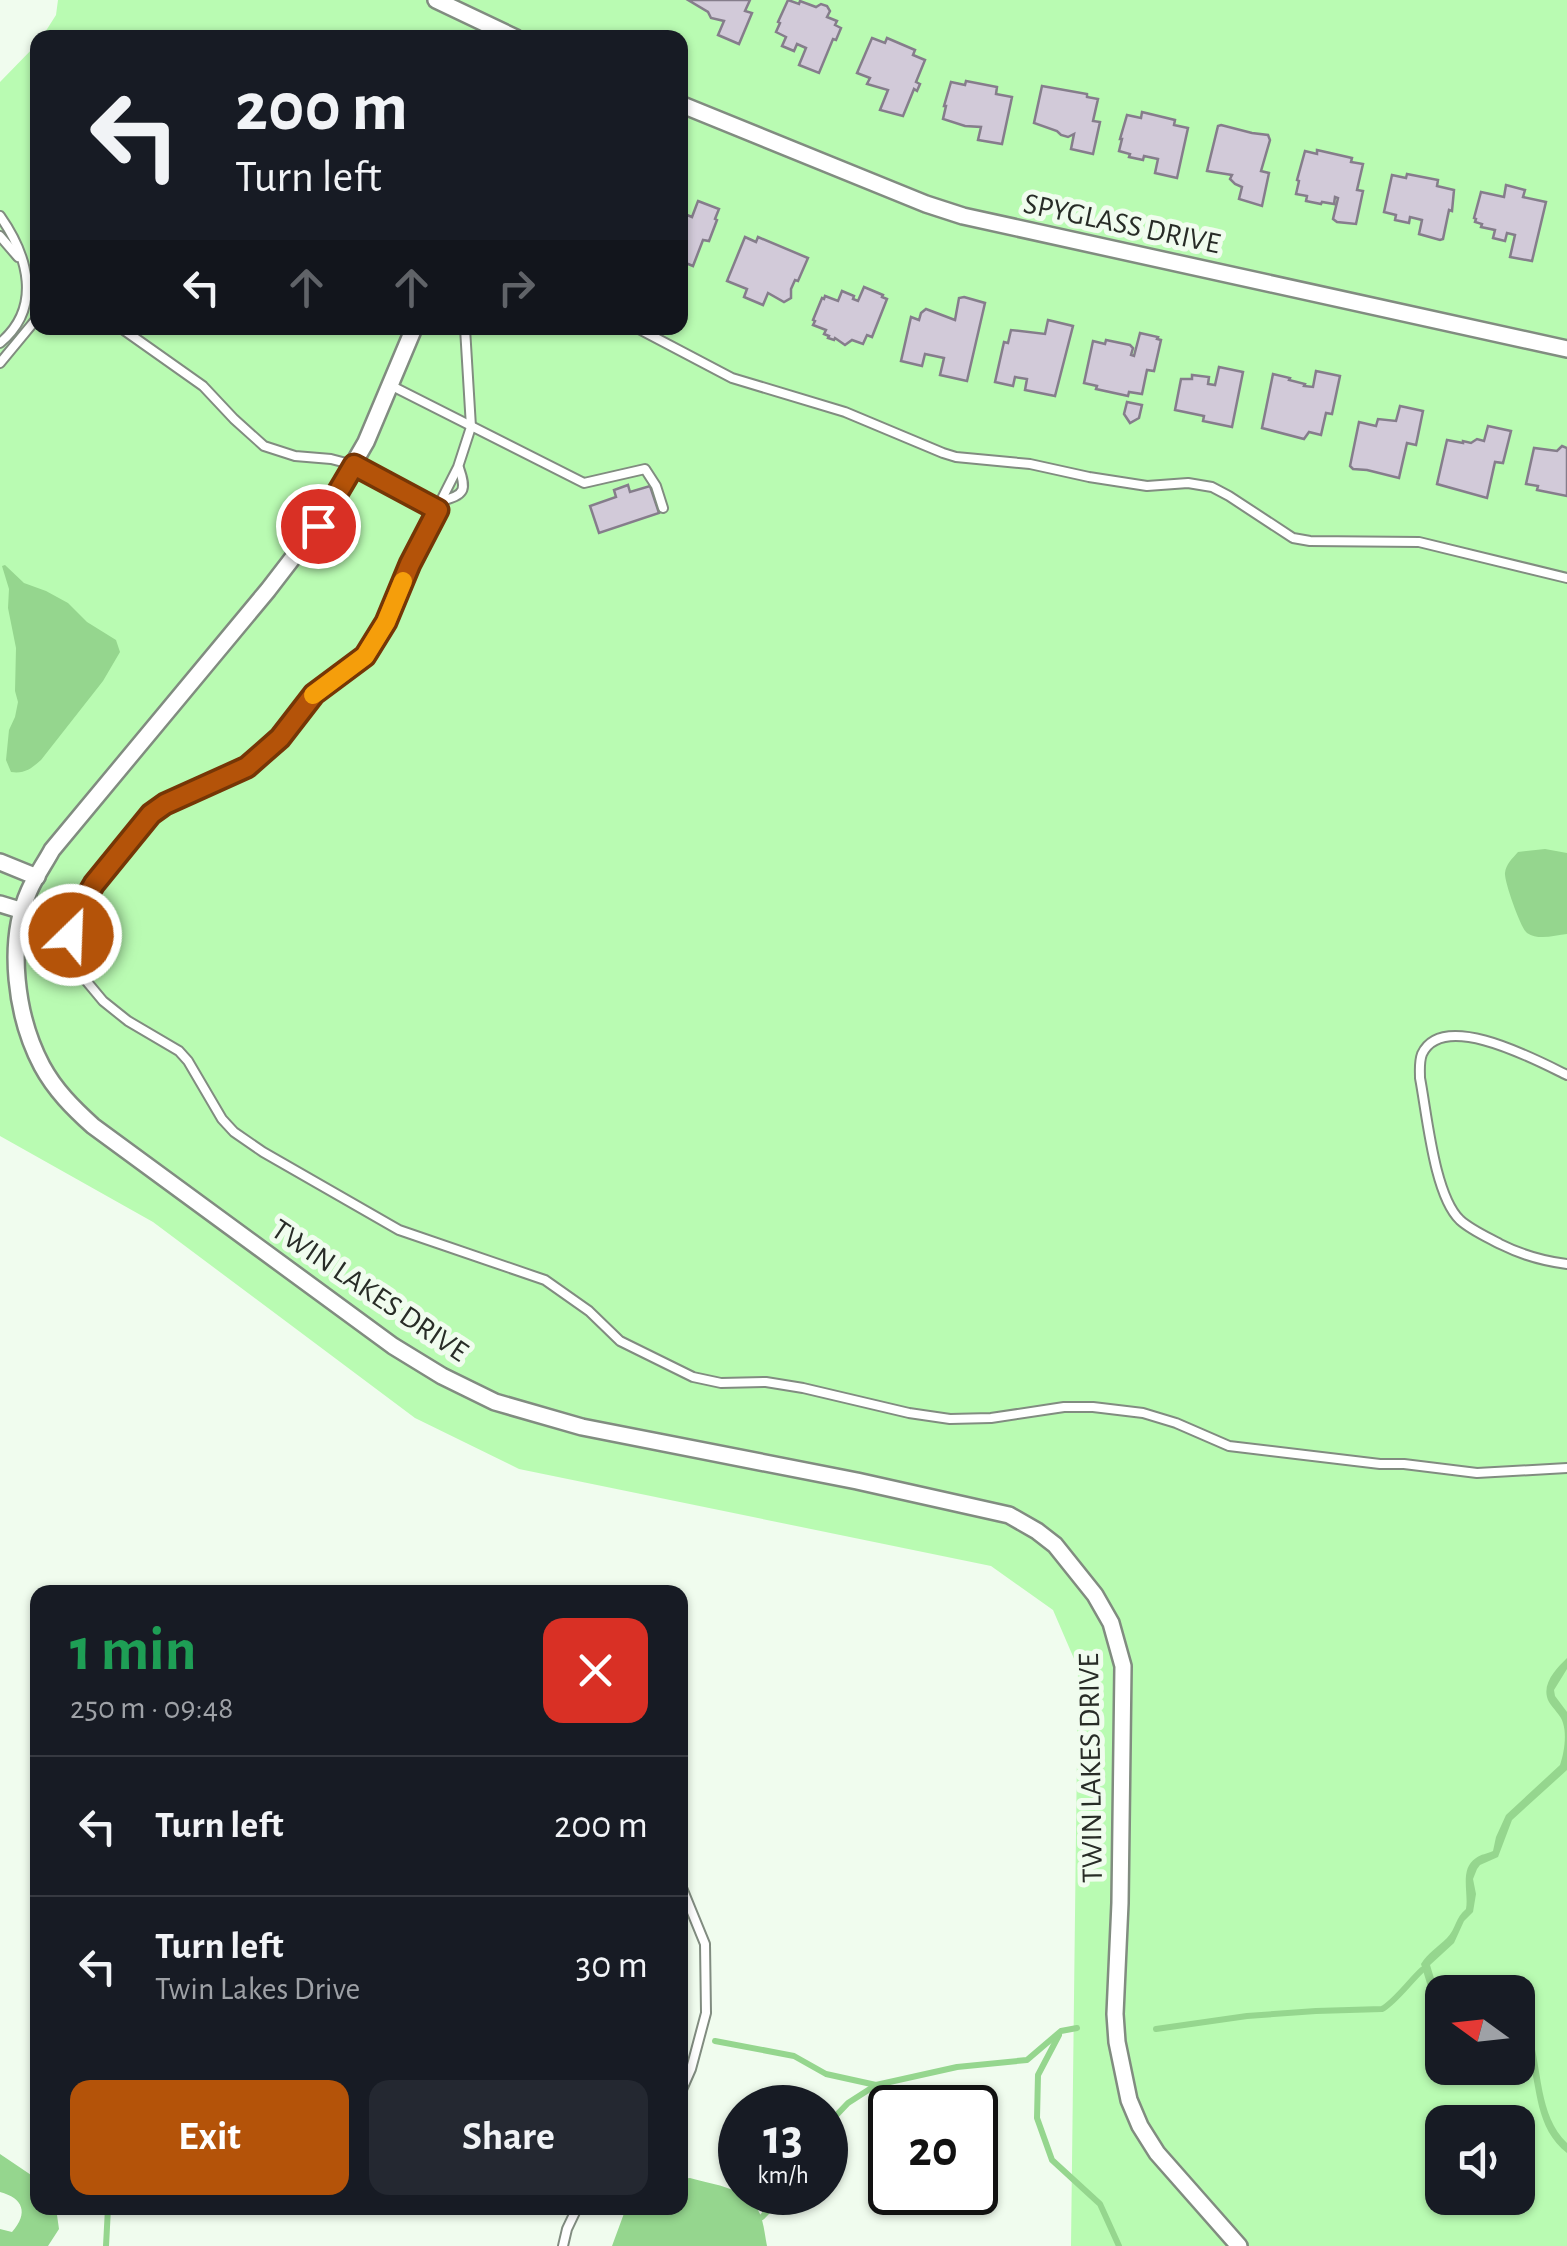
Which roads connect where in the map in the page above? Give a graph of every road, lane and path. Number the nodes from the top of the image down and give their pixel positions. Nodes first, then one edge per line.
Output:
1 (436, 0) edge
2 (499, 30) edge
3 (688, 107) edge
4 (0, 216) edge
5 (0, 236) edge
6 (26, 267) junction
7 (30, 271) edge
8 (30, 327) edge
9 (131, 335) edge
10 (411, 335) edge
11 (465, 335) edge
12 (650, 335) edge
13 (0, 343) edge
14 (1567, 349) edge
15 (0, 364) edge
16 (390, 385) junction
17 (470, 426) junction
18 (354, 465) junction
19 (663, 508) dead end
20 (438, 510) junction
21 (1567, 578) edge
22 (0, 862) edge
23 (37, 877) junction
24 (0, 904) edge
25 (23, 911) junction
26 (1567, 1075) edge
27 (1567, 1264) edge
28 (1567, 1468) edge
29 (688, 1903) edge
30 (688, 2076) edge
31 (574, 2215) edge
32 (563, 2246) edge
33 (1238, 2246) edge

1 - 2 street
3 - 14 street, SPYGLASS DRIVE
4 - 6 lane
5 - 6 lane
6 - 7 lane
6 - 13 lane
8 - 15 lane
9 - 18 lane
10 - 16 street, TWIN LAKES DRIVE
11 - 17 lane
12 - 21 lane
16 - 17 lane
16 - 18 street, TWIN LAKES DRIVE
17 - 19 lane
17 - 20 lane
18 - 20 lane
18 - 23 street, TWIN LAKES DRIVE
20 - 28 lane
22 - 23 street
23 - 25 street, TWIN LAKES DRIVE
24 - 25 street
25 - 33 street, TWIN LAKES DRIVE
26 - 27 lane
29 - 30 lane
31 - 32 lane

